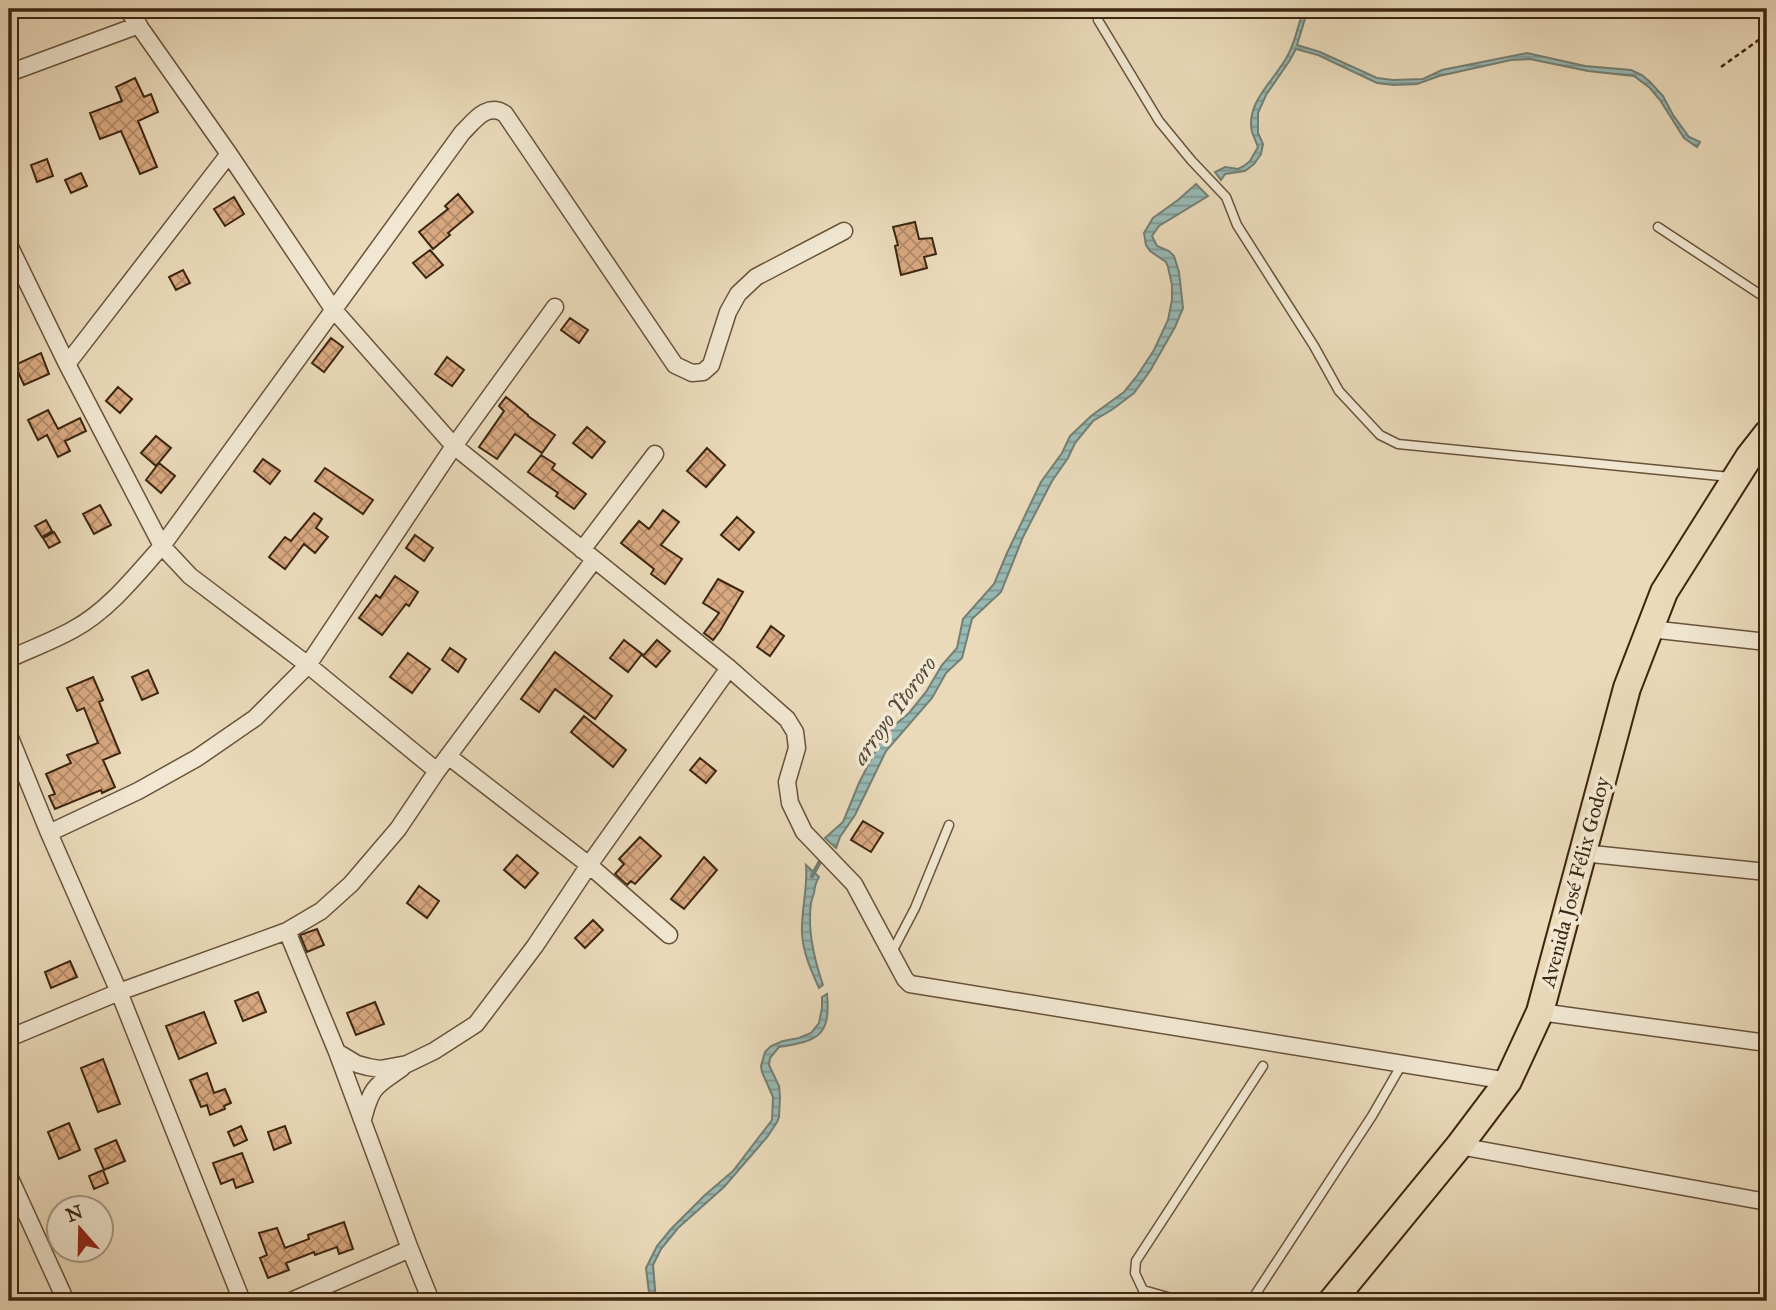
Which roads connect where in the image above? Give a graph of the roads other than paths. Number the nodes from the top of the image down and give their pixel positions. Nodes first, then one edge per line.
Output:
1 (127, 9) edge
2 (1098, 20) dead end
3 (139, 25) junction
4 (9, 73) edge
5 (229, 154) junction
6 (1658, 227) dead end
7 (844, 231) dead end
8 (9, 245) edge
9 (1767, 299) edge
10 (555, 307) dead end
11 (333, 309) junction
12 (67, 364) junction
13 (1767, 434) edge
14 (454, 446) junction
15 (655, 454) dead end
16 (1736, 478) junction
17 (162, 546) junction
18 (588, 555) junction
19 (1650, 629) junction
20 (1767, 642) edge
21 (11, 652) edge
22 (309, 665) junction
23 (729, 668) junction
24 (9, 735) edge
25 (448, 756) junction
26 (437, 771) junction
27 (949, 825) dead end
28 (50, 834) junction
29 (1582, 853) junction
30 (589, 865) junction
31 (1767, 872) edge
32 (287, 931) junction
33 (669, 935) dead end
34 (892, 952) junction
35 (120, 992) junction
36 (1540, 1012) junction
37 (9, 1038) edge
38 (1767, 1043) edge
39 (337, 1052) junction
40 (1402, 1063) junction
41 (408, 1064) junction
42 (1263, 1066) dead end
43 (1508, 1081) junction
44 (363, 1119) junction
45 (1459, 1146) junction
46 (9, 1176) edge
47 (1767, 1202) edge
48 (410, 1249) junction
49 (66, 1301) edge
50 (242, 1301) edge
51 (291, 1301) edge
52 (431, 1301) edge
53 (1182, 1301) edge
54 (1251, 1301) edge
55 (1332, 1301) edge

1 - 3 street
2 - 16 lane
3 - 4 street
3 - 5 street
5 - 11 street
5 - 12 street
6 - 9 lane
7 - 11 street
8 - 12 street
10 - 14 street
11 - 14 street
11 - 17 street
12 - 17 street
13 - 16 main road, Avenida José Félix Godoy
14 - 18 street
14 - 22 street
15 - 18 street
16 - 19 main road, Avenida José Félix Godoy
17 - 21 street
17 - 22 street
18 - 23 street
18 - 25 street
19 - 20 street
19 - 29 main road, Avenida José Félix Godoy
22 - 26 street
22 - 28 street
23 - 30 street
23 - 34 street
24 - 28 street
25 - 26 street
25 - 30 street
26 - 32 street
27 - 34 lane
28 - 35 street
29 - 31 street
29 - 36 main road, Avenida José Félix Godoy
30 - 33 street
30 - 41 street
32 - 35 street
32 - 39 street
34 - 40 street
35 - 37 street
35 - 50 street
36 - 38 street
36 - 43 main road, Avenida José Félix Godoy
39 - 41 street
39 - 44 street
40 - 43 street
40 - 54 lane
41 - 44 street
42 - 53 lane
43 - 45 main road, Avenida José Félix Godoy
44 - 48 street
45 - 47 street
45 - 55 main road, Avenida José Félix Godoy
46 - 49 street
48 - 51 street
48 - 52 street

